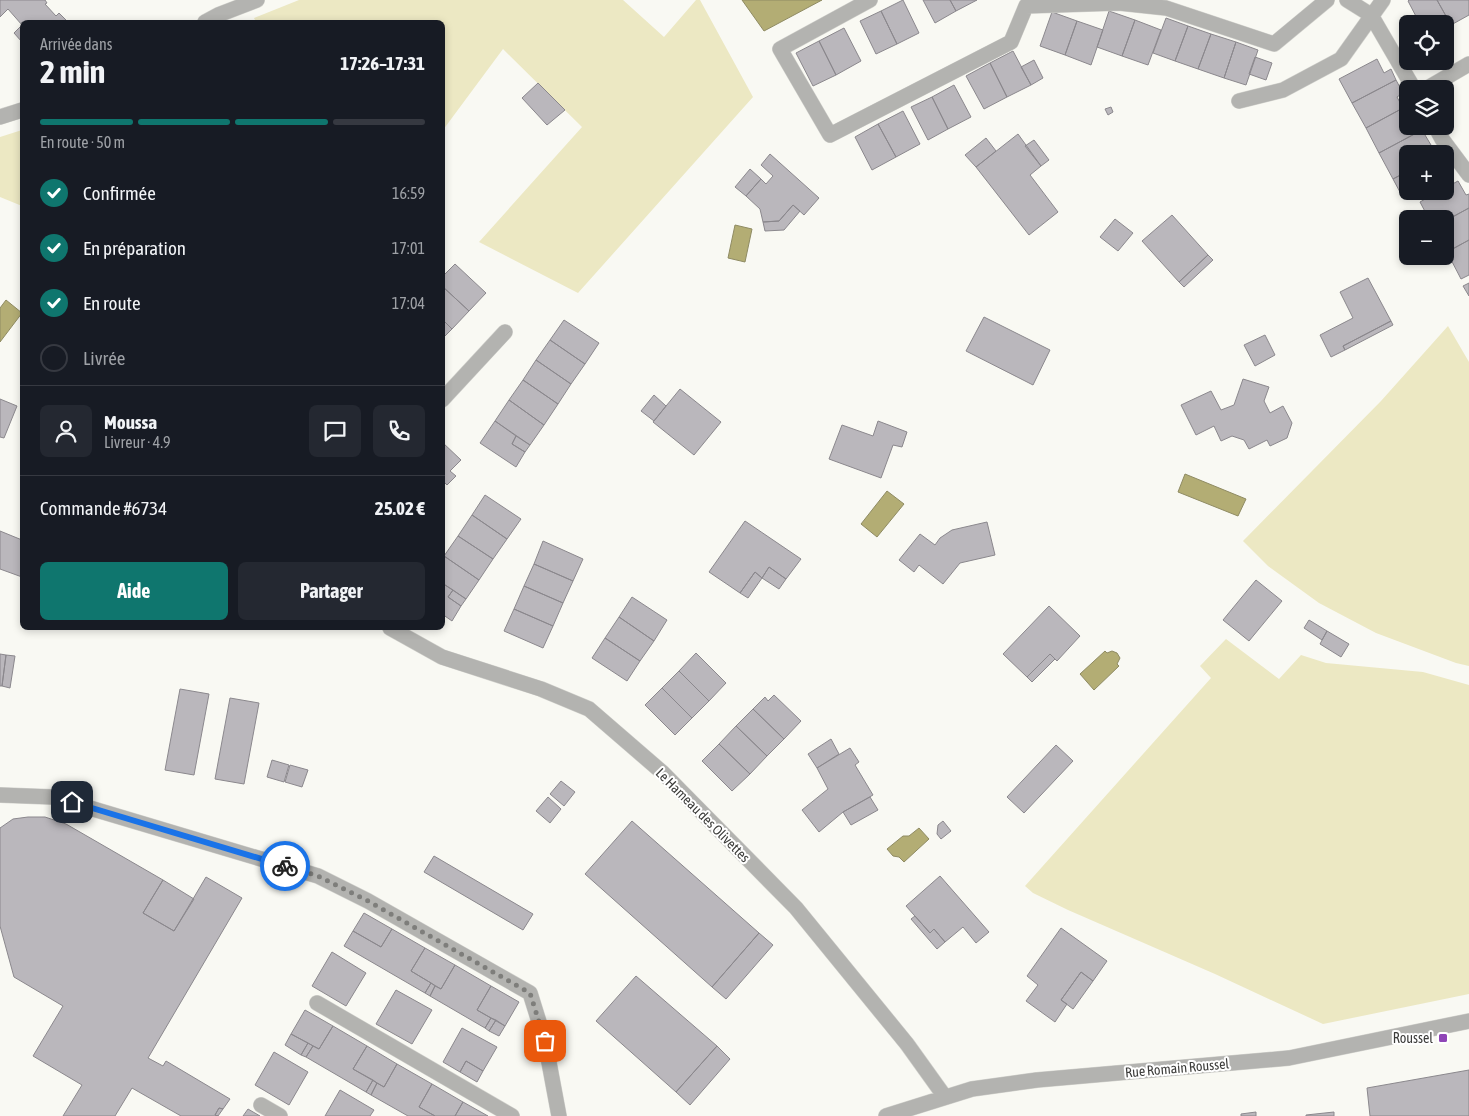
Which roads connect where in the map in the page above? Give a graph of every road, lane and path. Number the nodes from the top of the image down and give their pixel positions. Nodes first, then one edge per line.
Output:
1 (257, 0) edge
2 (870, 0) edge
3 (1327, 0) edge
4 (1347, 0) edge
5 (1384, 0) edge
6 (1371, 15) junction
7 (209, 20) edge
8 (1469, 64) edge
9 (1409, 80) edge
10 (1441, 80) edge
11 (1239, 102) dead end
12 (20, 111) edge
13 (0, 117) edge
14 (1441, 135) edge
15 (1469, 175) edge
16 (505, 332) dead end
17 (445, 397) edge
18 (394, 630) edge
19 (0, 795) edge
20 (317, 1003) dead end
21 (1469, 1021) edge
22 (945, 1097) junction
23 (261, 1105) dead end
24 (280, 1116) edge
25 (512, 1116) edge
26 (559, 1116) edge
27 (886, 1116) edge

1 - 7 street
2 - 3 street
4 - 6 street
5 - 6 street
6 - 9 street
6 - 11 street
8 - 10 street
12 - 13 street
14 - 15 street
16 - 17 street
18 - 22 street, Le Hameau des Olivettes
19 - 26 street
20 - 25 street
21 - 22 street, Rue Romain Roussel
22 - 27 street, Rue Romain Roussel
23 - 24 street

